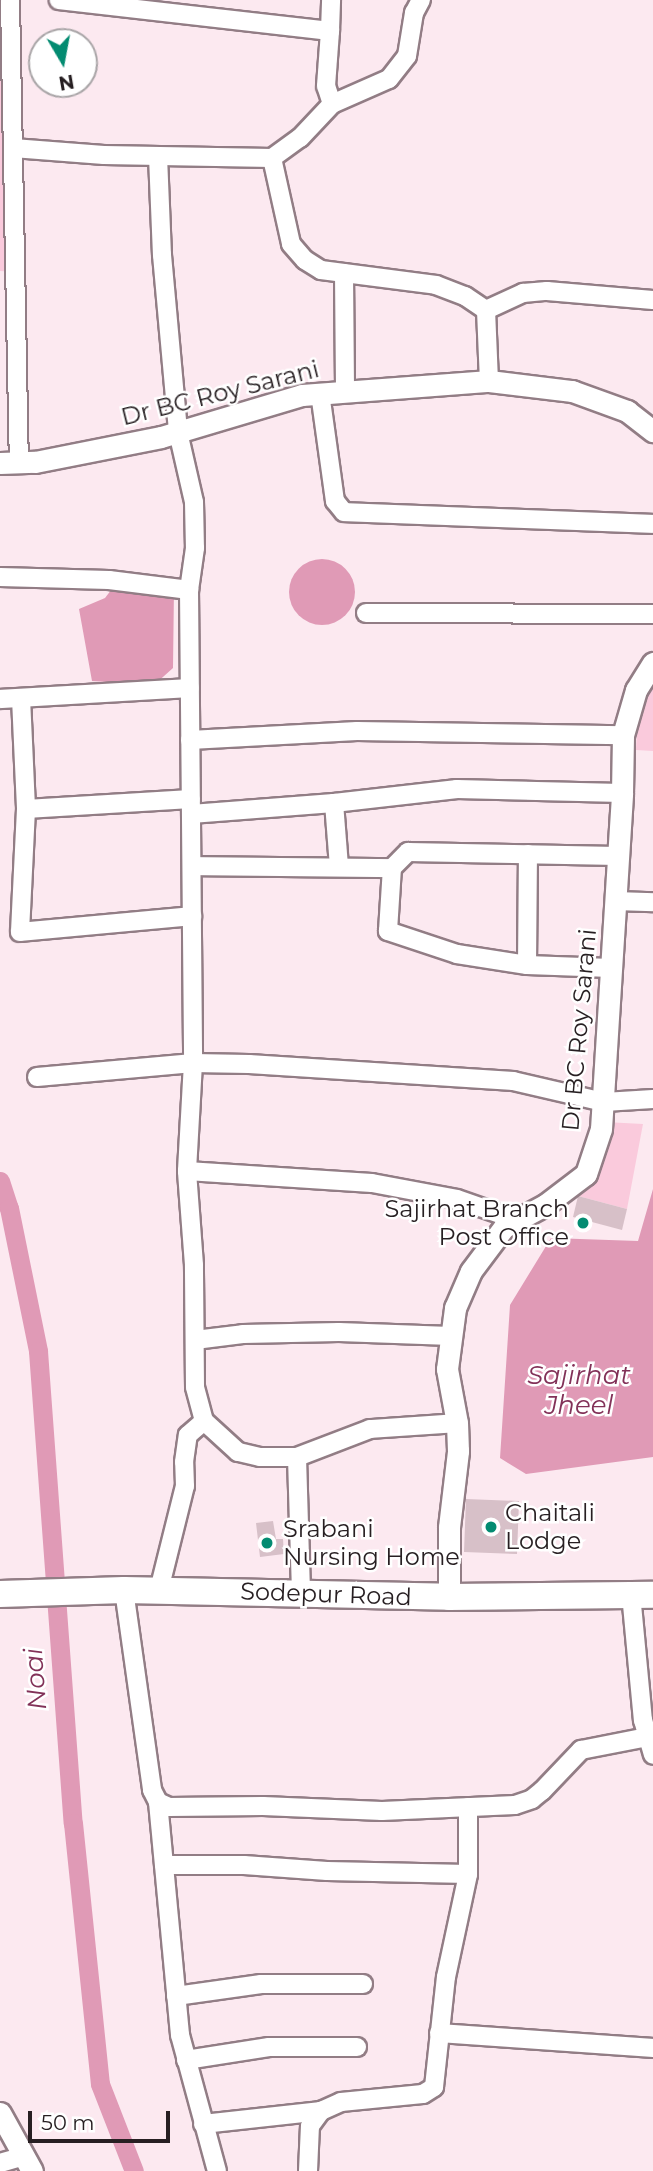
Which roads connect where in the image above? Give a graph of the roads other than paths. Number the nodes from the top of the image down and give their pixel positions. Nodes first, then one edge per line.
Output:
1 (10, 0) edge
2 (59, 0) edge
3 (331, 0) edge
4 (421, 0) edge
5 (180, 7) edge
6 (330, 32) junction
7 (332, 104) junction
8 (13, 148) junction
9 (159, 156) junction
10 (272, 158) junction
11 (344, 272) junction
12 (8, 285) edge
13 (653, 300) edge
14 (486, 310) junction
15 (489, 382) junction
16 (345, 390) junction
17 (320, 393) junction
18 (653, 431) edge
19 (178, 432) junction
20 (9, 463) edge
21 (653, 524) edge
22 (0, 577) edge
23 (189, 590) junction
24 (366, 613) dead end
25 (653, 614) edge
26 (653, 663) edge
27 (190, 688) junction
28 (21, 698) junction
29 (0, 699) edge
30 (623, 735) junction
31 (190, 740) junction
32 (622, 793) junction
33 (334, 803) junction
34 (191, 806) junction
35 (26, 810) junction
36 (528, 854) junction
37 (618, 856) junction
38 (192, 866) junction
39 (339, 867) junction
40 (392, 868) junction
41 (616, 901) junction
42 (653, 902) edge
43 (192, 916) junction
44 (527, 965) junction
45 (611, 968) junction
46 (193, 1063) junction
47 (37, 1077) dead end
48 (653, 1099) edge
49 (604, 1102) junction
50 (187, 1171) junction
51 (514, 1219) junction
52 (452, 1336) junction
53 (195, 1340) junction
54 (204, 1421) junction
55 (457, 1423) junction
56 (297, 1457) junction
57 (124, 1590) junction
58 (159, 1590) junction
59 (301, 1592) junction
60 (7, 1594) edge
61 (642, 1595) edge
62 (449, 1597) junction
63 (647, 1737) junction
64 (653, 1755) edge
65 (158, 1802) junction
66 (468, 1807) junction
67 (164, 1866) junction
68 (468, 1874) junction
69 (363, 1984) dead end
70 (176, 1996) junction
71 (439, 2033) junction
72 (357, 2047) dead end
73 (653, 2048) edge
74 (186, 2060) junction
75 (321, 2110) junction
76 (0, 2113) edge
77 (202, 2124) junction
78 (0, 2162) edge
79 (28, 2164) edge
80 (217, 2171) edge
81 (308, 2171) edge

1 - 8 street
2 - 5 street
3 - 6 street
4 - 7 street
5 - 6 street
6 - 7 street
7 - 10 street
8 - 9 street
8 - 12 street
9 - 10 street
9 - 19 street
10 - 11 street
11 - 14 street
11 - 16 street
12 - 20 street
13 - 14 street
14 - 15 street
15 - 16 street, Dr BC Roy Sarani
15 - 18 street, Dr BC Roy Sarani
16 - 17 street, Dr BC Roy Sarani
17 - 19 street, Dr BC Roy Sarani
17 - 21 street
19 - 20 street, Dr BC Roy Sarani
19 - 23 street
22 - 23 street
23 - 27 street
24 - 25 street
26 - 30 street, Dr BC Roy Sarani
27 - 28 street
27 - 31 street
28 - 29 street
28 - 35 street
30 - 31 street
30 - 32 street, Dr BC Roy Sarani
31 - 34 street
32 - 33 street
32 - 37 street, Dr BC Roy Sarani
33 - 34 street
33 - 39 street
34 - 35 street
34 - 38 street
35 - 43 street
36 - 37 street
36 - 40 street
36 - 44 street
37 - 41 street, Dr BC Roy Sarani
38 - 39 street
38 - 43 street
39 - 40 street
40 - 44 street
41 - 42 street
41 - 45 street, Dr BC Roy Sarani
43 - 46 street
44 - 45 street
45 - 49 street, Dr BC Roy Sarani
46 - 47 street
46 - 49 street
46 - 50 street
48 - 49 street
49 - 51 street, Dr BC Roy Sarani
50 - 51 street
50 - 53 street
51 - 52 street, Dr BC Roy Sarani
52 - 53 street
52 - 55 street, Dr BC Roy Sarani
53 - 54 street
54 - 56 street
54 - 58 street
55 - 56 street
55 - 62 street, Dr BC Roy Sarani
56 - 59 street
57 - 58 main road, Sodepur Road
57 - 60 main road, Sodepur Road
57 - 65 street
58 - 59 main road, Sodepur Road
59 - 62 main road, Sodepur Road
61 - 62 main road, Sodepur Road
61 - 63 street
63 - 64 street
63 - 66 street
65 - 66 street
65 - 67 street
66 - 68 street
67 - 68 street
67 - 70 street
68 - 71 street
69 - 70 street
70 - 74 street
71 - 73 street
71 - 75 street
72 - 74 street
74 - 77 street
75 - 77 street
75 - 81 street
76 - 79 street
77 - 80 street
78 - 79 street

